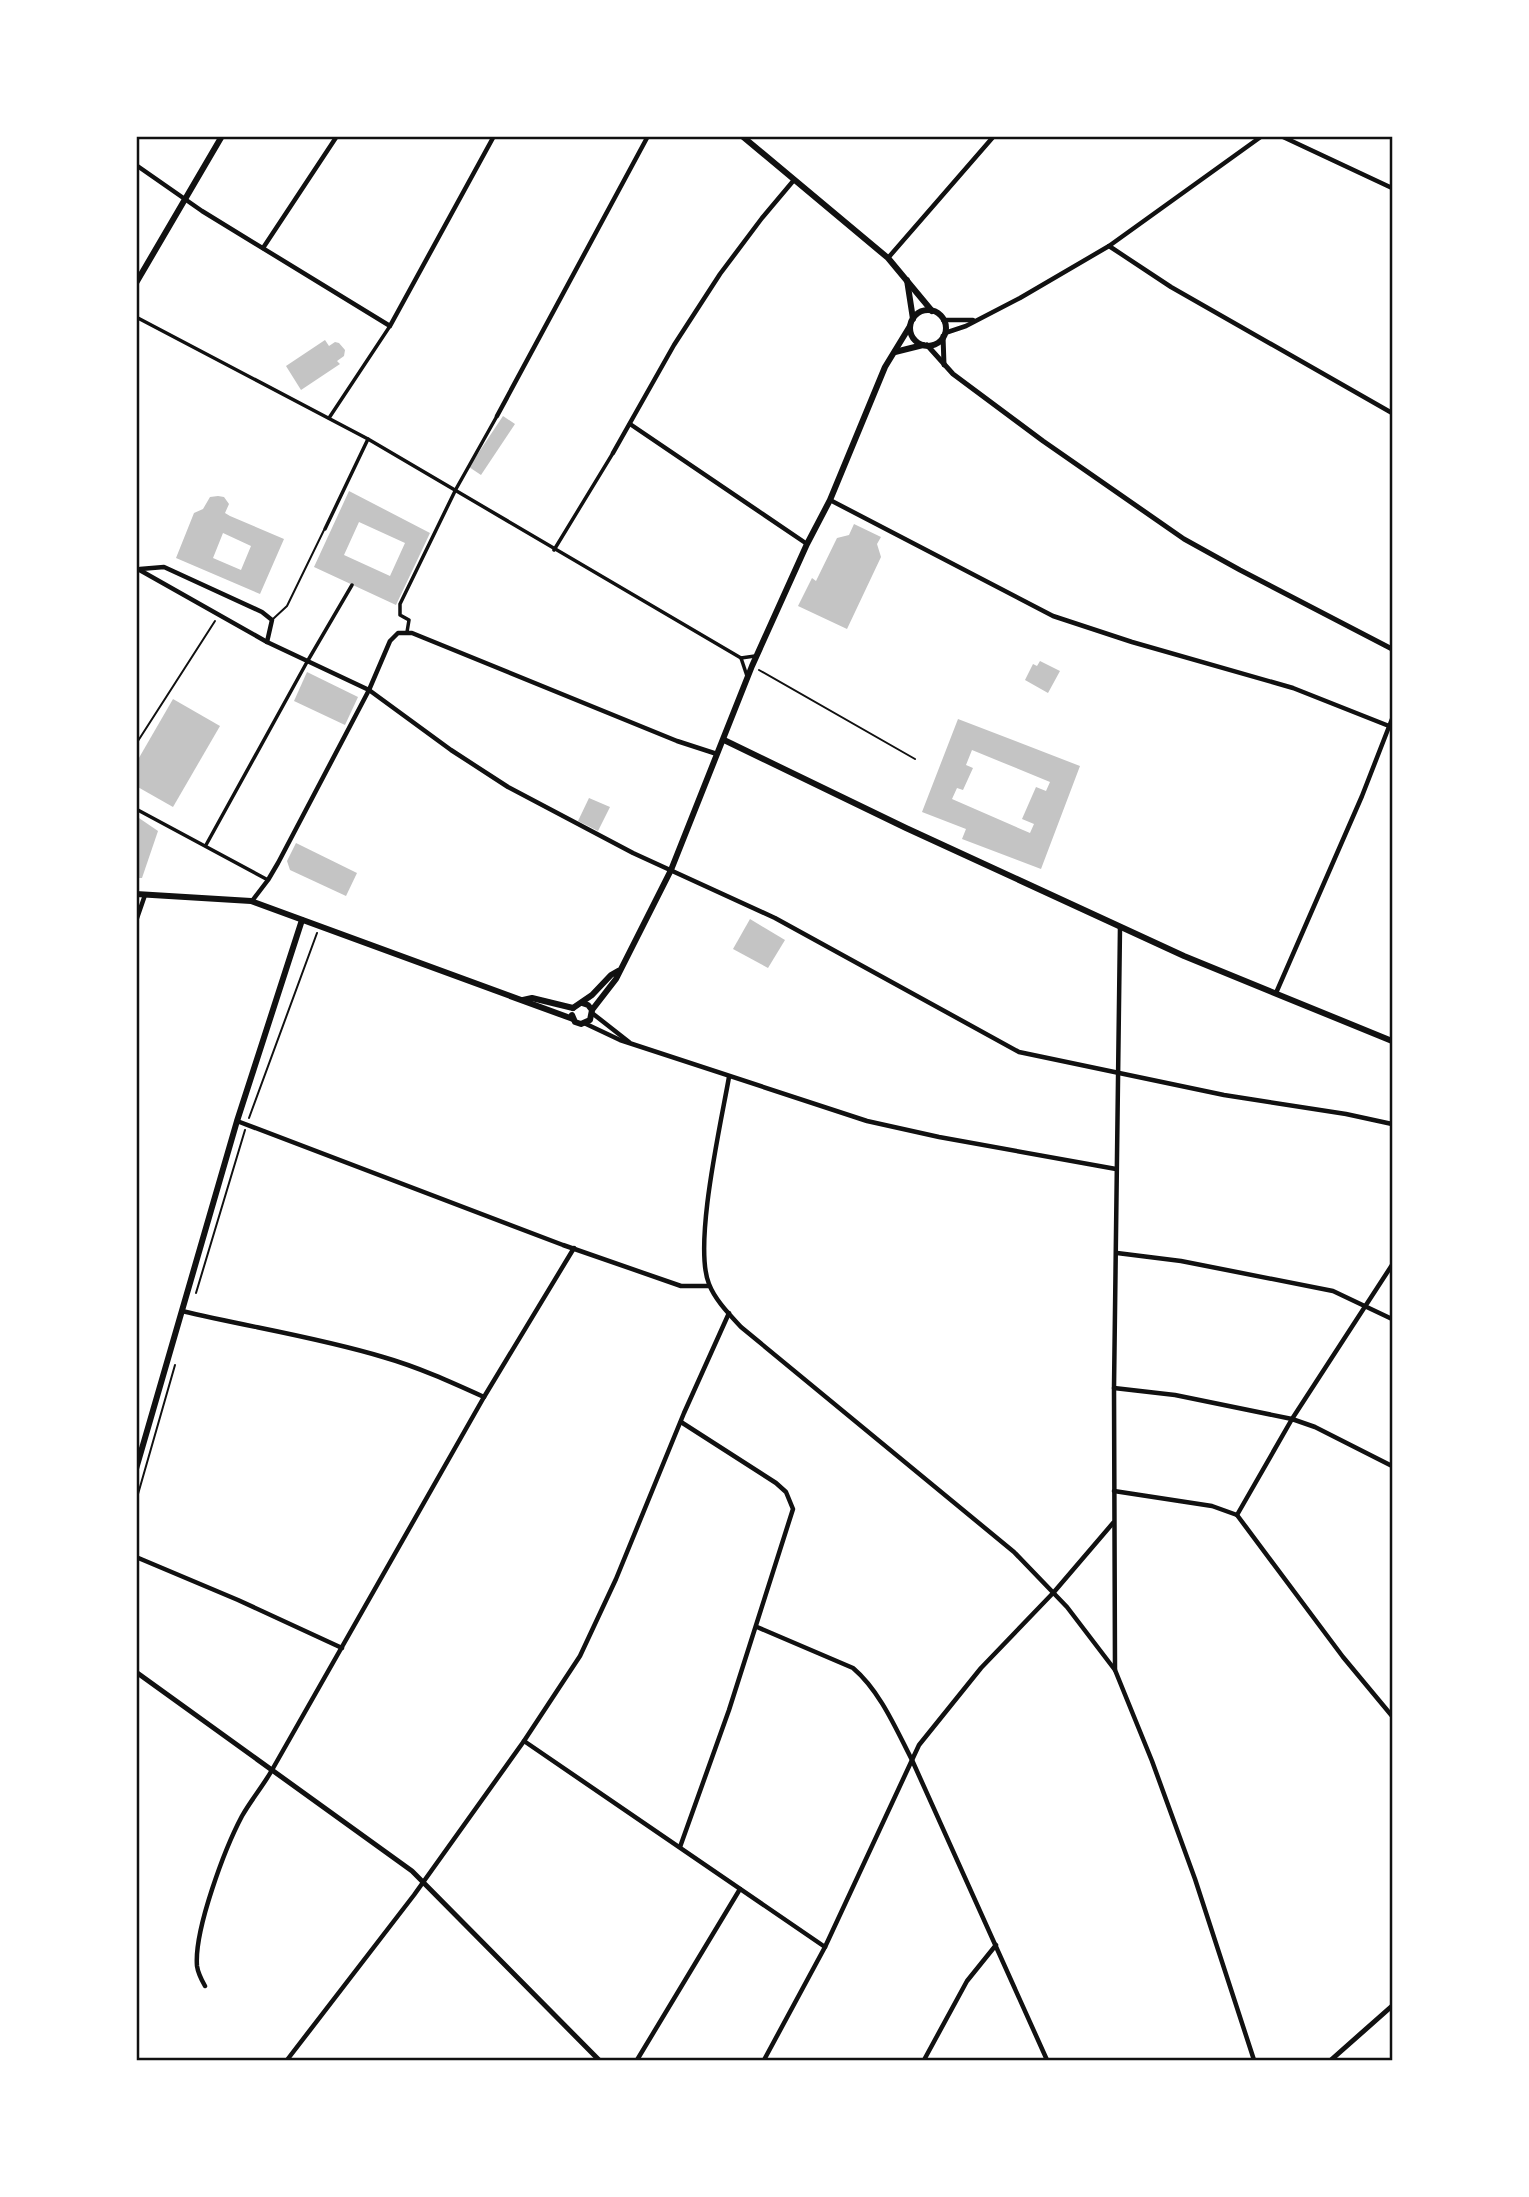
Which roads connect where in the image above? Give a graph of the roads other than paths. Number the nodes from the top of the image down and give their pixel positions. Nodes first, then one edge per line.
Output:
1 (222, 136) edge
2 (337, 136) edge
3 (494, 136) edge
4 (648, 136) edge
5 (742, 136) edge
6 (994, 136) edge
7 (1262, 136) edge
8 (1281, 136) edge
9 (136, 165) edge
10 (795, 179) junction
11 (1392, 188) edge
12 (185, 199) junction
13 (1109, 246) junction
14 (263, 248) junction
15 (888, 258) junction
16 (907, 280) junction
17 (136, 283) edge
18 (932, 311) junction
19 (136, 317) edge
20 (943, 320) junction
21 (977, 320) junction
22 (911, 323) junction
23 (390, 326) junction
24 (944, 335) junction
25 (925, 345) junction
26 (894, 352) junction
27 (944, 365) junction
28 (1392, 413) edge
29 (497, 416) joint
30 (329, 418) junction
31 (630, 424) junction
32 (368, 439) junction
33 (613, 453) joint
34 (456, 489) junction
35 (830, 500) junction
36 (324, 530) joint
37 (807, 544) junction
38 (554, 550) junction
39 (137, 568) edge
40 (352, 585) dead end
41 (272, 620) junction
42 (407, 632) junction
43 (267, 642) junction
44 (1392, 649) edge
45 (757, 656) junction
46 (741, 658) junction
47 (307, 662) junction
48 (748, 677) junction
49 (369, 690) junction
50 (1392, 719) edge
51 (1389, 726) junction
52 (724, 740) junction
53 (718, 755) junction
54 (136, 809) edge
55 (205, 845) junction
56 (671, 870) junction
57 (268, 880) junction
58 (136, 894) edge
59 (145, 895) junction
60 (251, 901) junction
61 (302, 920) junction
62 (136, 921) edge
63 (1120, 926) junction
64 (618, 971) junction
65 (1276, 993) junction
66 (521, 1000) junction
67 (582, 1003) junction
68 (573, 1008) junction
69 (592, 1012) junction
70 (573, 1019) junction
71 (584, 1023) junction
72 (1392, 1041) edge
73 (630, 1043) junction
74 (1118, 1072) junction
75 (729, 1077) junction
76 (237, 1121) junction
77 (1392, 1124) edge
78 (1116, 1169) junction
79 (574, 1248) junction
80 (1117, 1253) junction
81 (1392, 1265) edge
82 (709, 1286) junction
83 (1366, 1305) junction
84 (182, 1311) junction
85 (729, 1313) junction
86 (1392, 1320) edge
87 (1114, 1388) junction
88 (484, 1397) junction
89 (1292, 1419) junction
90 (681, 1422) junction
91 (1392, 1466) edge
92 (136, 1469) edge
93 (1114, 1491) junction
94 (1237, 1515) junction
95 (1114, 1522) junction
96 (136, 1558) edge
97 (1054, 1592) junction
98 (757, 1627) junction
99 (341, 1648) junction
100 (1115, 1670) junction
101 (136, 1672) edge
102 (1392, 1716) edge
103 (524, 1741) junction
104 (912, 1760) junction
105 (272, 1770) junction
106 (680, 1847) junction
107 (423, 1881) junction
108 (740, 1889) junction
109 (996, 1945) junction
110 (825, 1947) junction
111 (205, 1986) dead end
112 (1392, 2006) edge
113 (287, 2060) edge
114 (599, 2060) edge
115 (637, 2060) edge
116 (764, 2060) edge
117 (924, 2060) edge
118 (1047, 2060) edge
119 (1254, 2060) edge
120 (1331, 2060) edge

1 - 12 main road
2 - 14 street
3 - 23 street
4 - 29 street
5 - 10 main road
6 - 15 street
7 - 13 street
8 - 11 street
9 - 12 street
10 - 15 main road
10 - 31 street
12 - 14 street
12 - 17 main road
13 - 21 street
13 - 28 street
14 - 23 street
15 - 16 main road
16 - 18 main road
16 - 22 main road
18 - 20 main road
18 - 22 main road
19 - 30 street
20 - 21 street
20 - 24 main road
21 - 24 street
22 - 25 main road
22 - 26 main road
23 - 30 street
24 - 25 main road
24 - 27 street
25 - 26 main road
25 - 27 street
26 - 35 main road
27 - 44 street
29 - 34 street
30 - 32 street
31 - 33 street
31 - 37 street
32 - 34 street
32 - 36 street
33 - 38 street
34 - 38 street
34 - 42 street
35 - 37 main road
35 - 51 street
36 - 41 lane
37 - 45 main road
38 - 46 street
39 - 41 street
39 - 43 street
40 - 47 street
41 - 43 street
42 - 49 street
42 - 53 street
43 - 47 street
45 - 46 street
45 - 48 main road
46 - 48 street
47 - 49 street
47 - 55 street
48 - 52 main road
49 - 56 street
49 - 57 street
50 - 51 street
51 - 65 street
52 - 53 main road
52 - 63 main road
53 - 56 main road
54 - 55 street
55 - 57 street
56 - 64 main road
56 - 74 street
57 - 60 street
58 - 59 main road
59 - 60 main road
59 - 62 street
60 - 61 main road
61 - 66 main road
61 - 76 main road
63 - 65 main road
63 - 74 street
64 - 67 main road
64 - 69 main road
65 - 72 main road
66 - 68 main road
66 - 70 main road
67 - 68 main road
67 - 69 main road
68 - 70 main road
69 - 71 main road
69 - 73 street
70 - 71 main road
71 - 73 street
73 - 75 street
74 - 77 street
74 - 78 street
75 - 78 street
75 - 82 street
76 - 79 street
76 - 84 main road
78 - 80 street
79 - 82 street
79 - 88 street
80 - 83 street
80 - 87 street
81 - 83 street
82 - 85 street
83 - 86 street
83 - 89 street
84 - 88 street
84 - 92 main road
85 - 90 street
85 - 97 street
87 - 89 street
87 - 93 street
88 - 99 street
89 - 91 street
89 - 94 street
90 - 98 street
90 - 103 street
93 - 94 street
93 - 95 street
94 - 102 street
95 - 97 street
95 - 100 street
96 - 99 street
97 - 100 street
97 - 104 street
98 - 104 street
98 - 106 street
99 - 105 street
100 - 119 street
101 - 105 street
103 - 106 street
103 - 107 street
104 - 109 street
104 - 110 street
105 - 107 street
105 - 111 street
106 - 108 street
107 - 113 street
107 - 114 street
108 - 110 street
108 - 115 street
109 - 117 street
109 - 118 street
110 - 116 street
112 - 120 street

